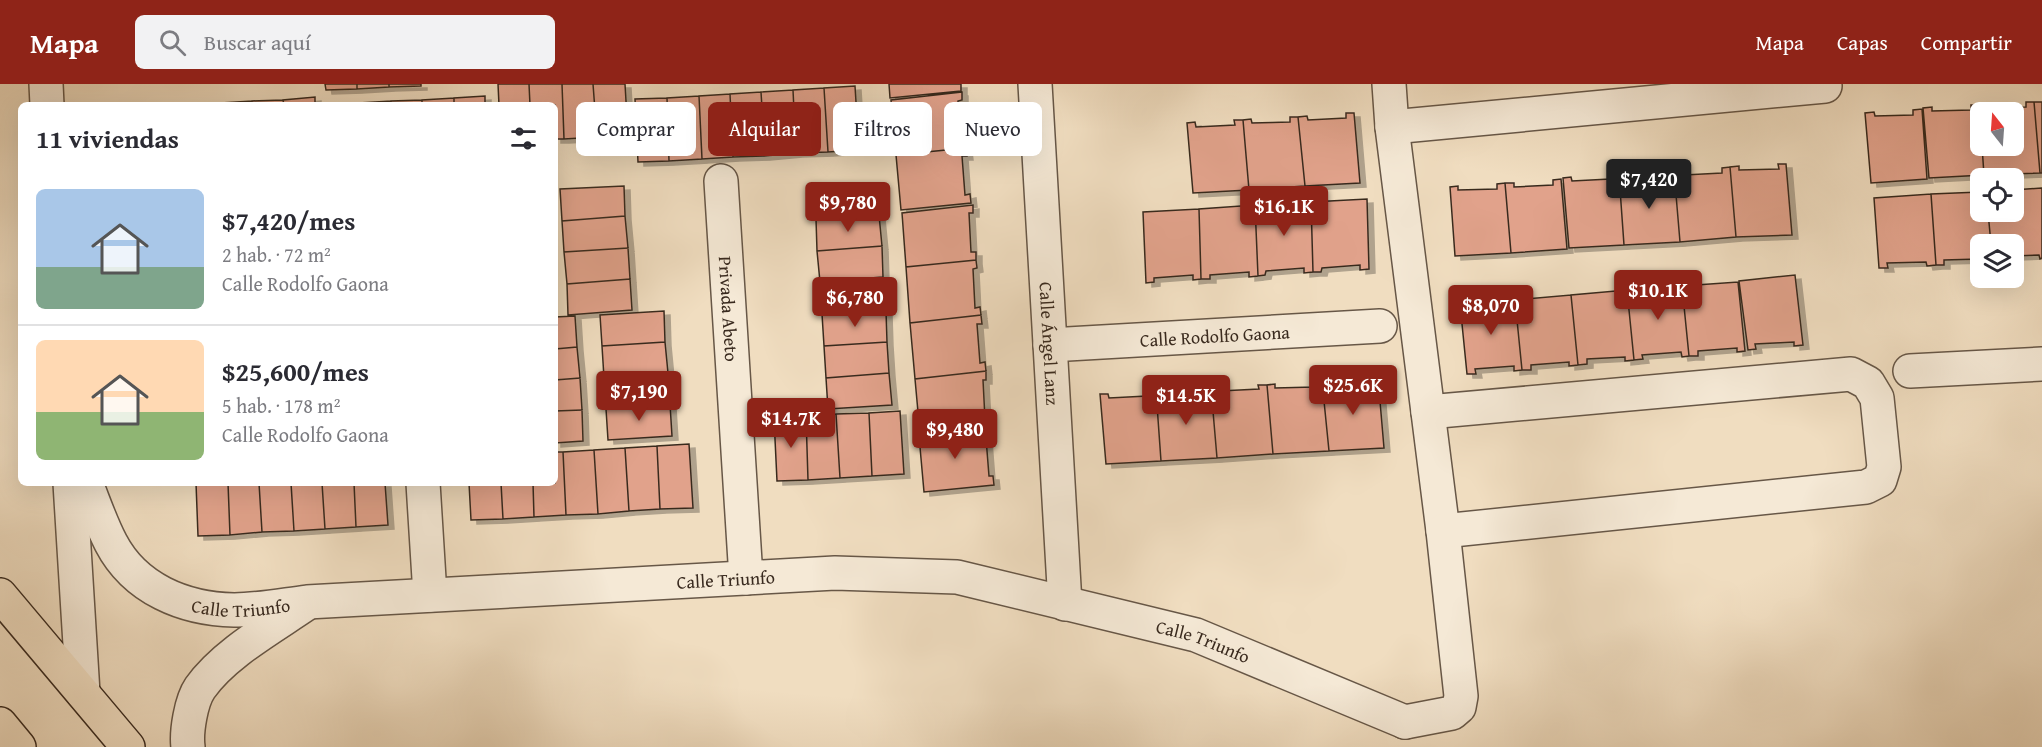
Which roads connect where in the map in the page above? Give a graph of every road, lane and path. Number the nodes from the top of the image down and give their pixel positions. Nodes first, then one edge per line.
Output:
1 (46, 84) edge
2 (1035, 84) edge
3 (1389, 84) edge
4 (1825, 86) dead end
5 (47, 102) edge
6 (1392, 128) junction
7 (721, 182) dead end
8 (1380, 326) dead end
9 (1050, 345) junction
10 (2042, 364) edge
11 (1910, 371) dead end
12 (1428, 412) junction
13 (70, 486) edge
14 (87, 486) edge
15 (423, 486) edge
16 (1443, 531) junction
17 (746, 578) junction
18 (0, 595) edge
19 (430, 595) junction
20 (307, 603) junction
21 (1065, 604) junction
22 (83, 693) junction
23 (0, 724) edge
24 (1406, 735) edge
25 (19, 747) edge
26 (128, 747) edge
27 (188, 747) edge

1 - 5 street
2 - 9 street, Calle Ángel Lanz
3 - 6 street
4 - 6 street
6 - 12 street
7 - 17 street, Privada Abeto
8 - 9 street, Calle Rodolfo Gaona
9 - 21 street, Calle Ángel Lanz
10 - 11 street
12 - 16 street
12 - 16 street
13 - 22 street
14 - 20 street, Calle Triunfo
15 - 19 street
16 - 24 street
17 - 19 street, Calle Triunfo
17 - 21 street, Calle Triunfo
18 - 22 main road
19 - 20 street, Calle Triunfo
20 - 27 street
21 - 24 street, Calle Triunfo
22 - 26 main road
23 - 25 main road

